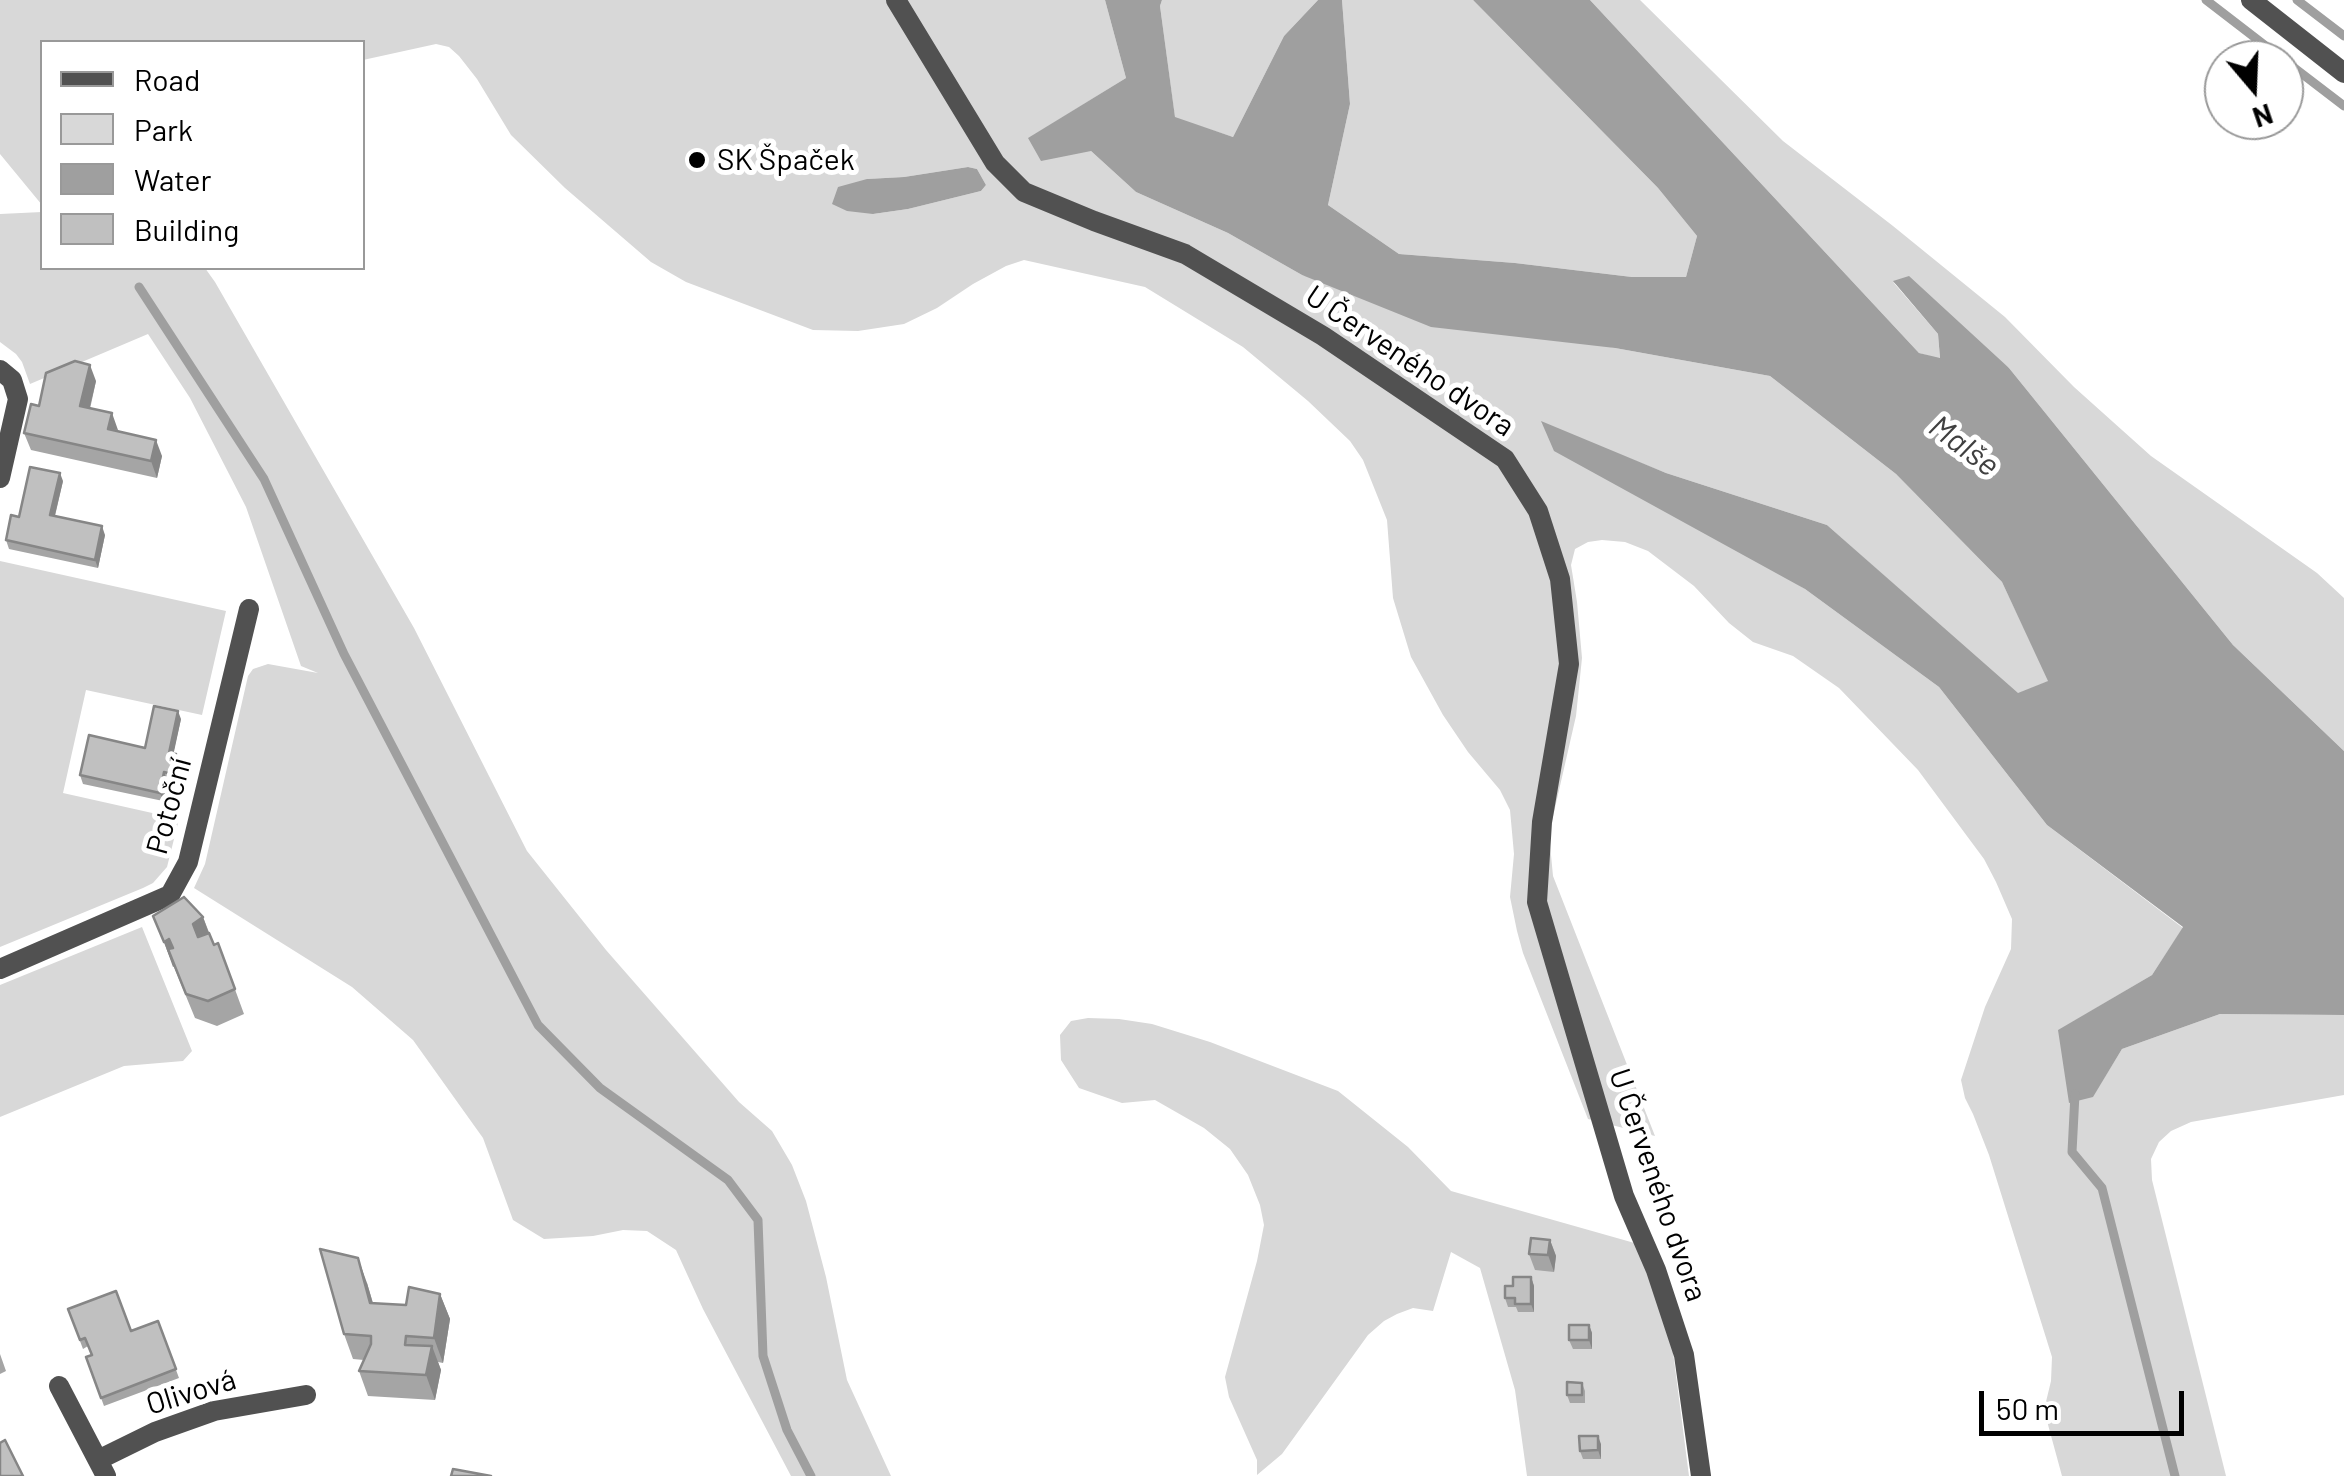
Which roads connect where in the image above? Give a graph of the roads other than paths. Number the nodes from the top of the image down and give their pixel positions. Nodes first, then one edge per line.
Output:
1 (896, 0) edge
2 (2251, 0) edge
3 (2344, 73) edge
4 (0, 370) edge
5 (0, 478) edge
6 (249, 608) dead end
7 (0, 968) edge
8 (59, 1386) dead end
9 (306, 1395) dead end
10 (102, 1468) edge
11 (1700, 1476) edge

1 - 11 street, U Červeného dvora
2 - 3 street
4 - 5 street
6 - 7 street, Potoční
8 - 10 street
9 - 10 street, Olivová

